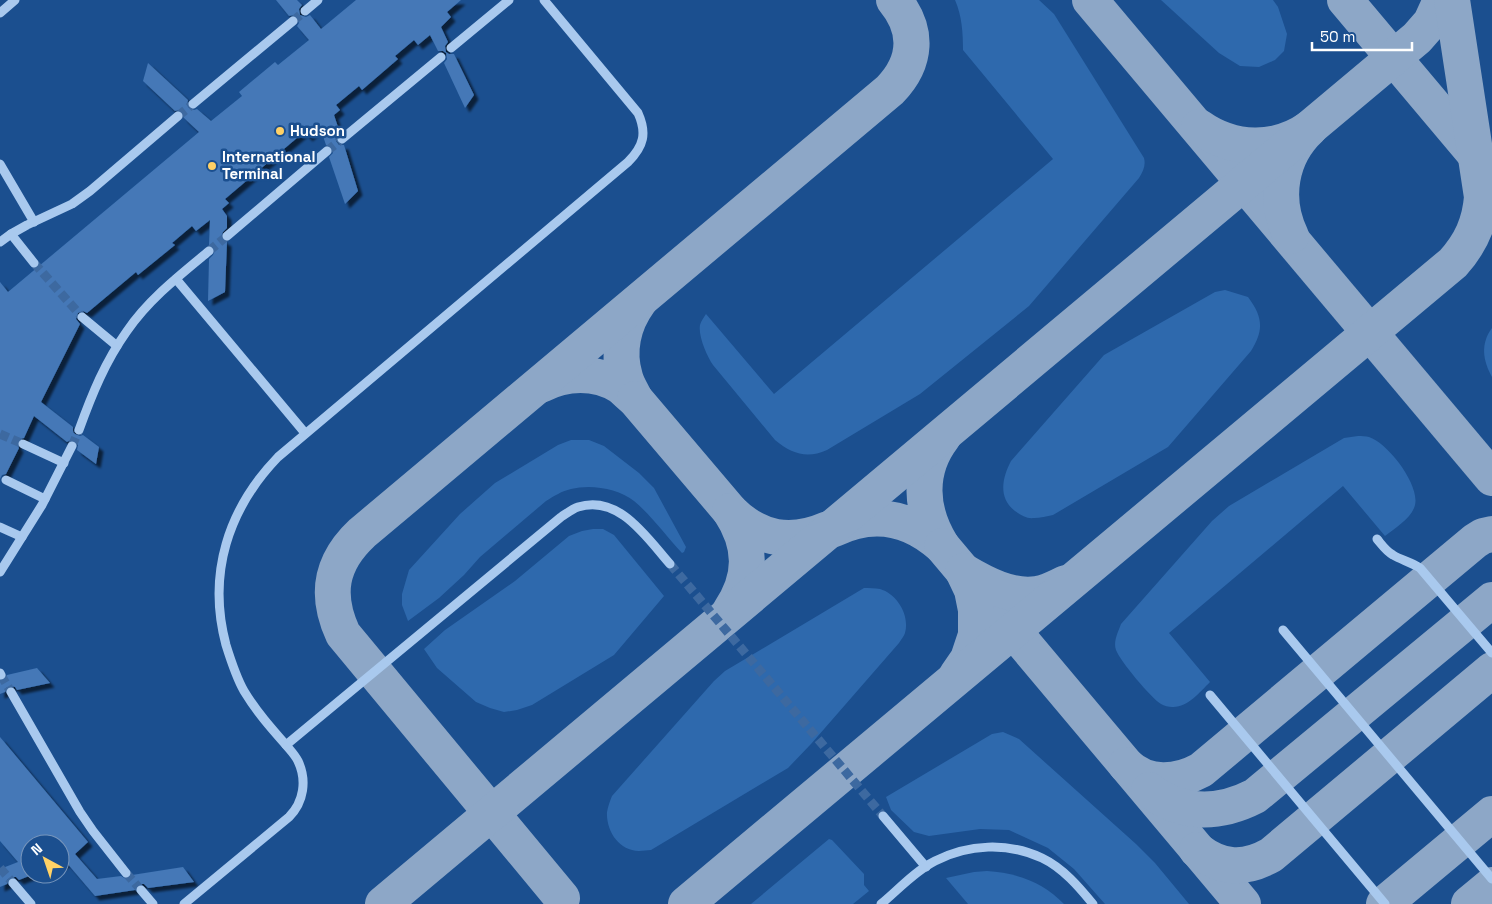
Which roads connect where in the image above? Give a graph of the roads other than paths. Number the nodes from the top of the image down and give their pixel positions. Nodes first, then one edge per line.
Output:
1 (15, 0) edge
2 (318, 0) edge
3 (508, 0) edge
4 (544, 0) edge
5 (305, 11) tunnel mouth
6 (0, 13) edge
7 (293, 21) tunnel mouth
8 (451, 48) dead end
9 (441, 57) dead end
10 (193, 104) tunnel mouth
11 (178, 116) tunnel mouth
12 (342, 140) tunnel mouth
13 (328, 152) tunnel mouth
14 (0, 164) edge
15 (34, 222) junction
16 (11, 234) junction
17 (227, 236) tunnel mouth
18 (0, 242) edge
19 (209, 251) tunnel mouth
20 (34, 262) tunnel mouth
21 (176, 279) junction
22 (82, 317) tunnel mouth
23 (117, 346) junction
24 (78, 430) tunnel mouth
25 (305, 433) junction
26 (23, 444) tunnel mouth
27 (72, 446) tunnel mouth
28 (64, 463) junction
29 (6, 480) dead end
30 (45, 499) junction
31 (0, 527) edge
32 (22, 537) junction
33 (1378, 540) dead end
34 (670, 564) tunnel mouth
35 (0, 572) edge
36 (1283, 630) dead end
37 (1492, 653) edge
38 (11, 692) tunnel mouth
39 (1210, 695) dead end
40 (286, 745) junction
41 (883, 816) tunnel mouth
42 (926, 867) junction
43 (126, 873) tunnel mouth
44 (1492, 880) edge
45 (13, 883) tunnel mouth
46 (141, 890) tunnel mouth
47 (31, 904) edge
48 (153, 904) edge
49 (184, 904) edge
50 (881, 904) edge
51 (1094, 904) edge
52 (1385, 904) edge

1 - 6 lane
2 - 5 lane
3 - 8 lane
4 - 25 lane
7 - 10 lane
9 - 12 lane
11 - 15 lane
13 - 17 lane
14 - 15 lane
15 - 16 lane
16 - 18 lane
16 - 20 lane
19 - 21 lane
21 - 23 lane
21 - 25 lane
22 - 23 lane
23 - 24 lane
25 - 40 lane
26 - 28 lane
27 - 28 lane
28 - 30 lane
29 - 30 lane
30 - 32 lane
31 - 32 lane
32 - 35 lane
33 - 37 lane
34 - 40 lane
36 - 44 lane
38 - 43 lane
39 - 52 lane
40 - 49 lane
41 - 42 lane
42 - 50 lane
42 - 51 lane
45 - 47 lane
46 - 48 lane

